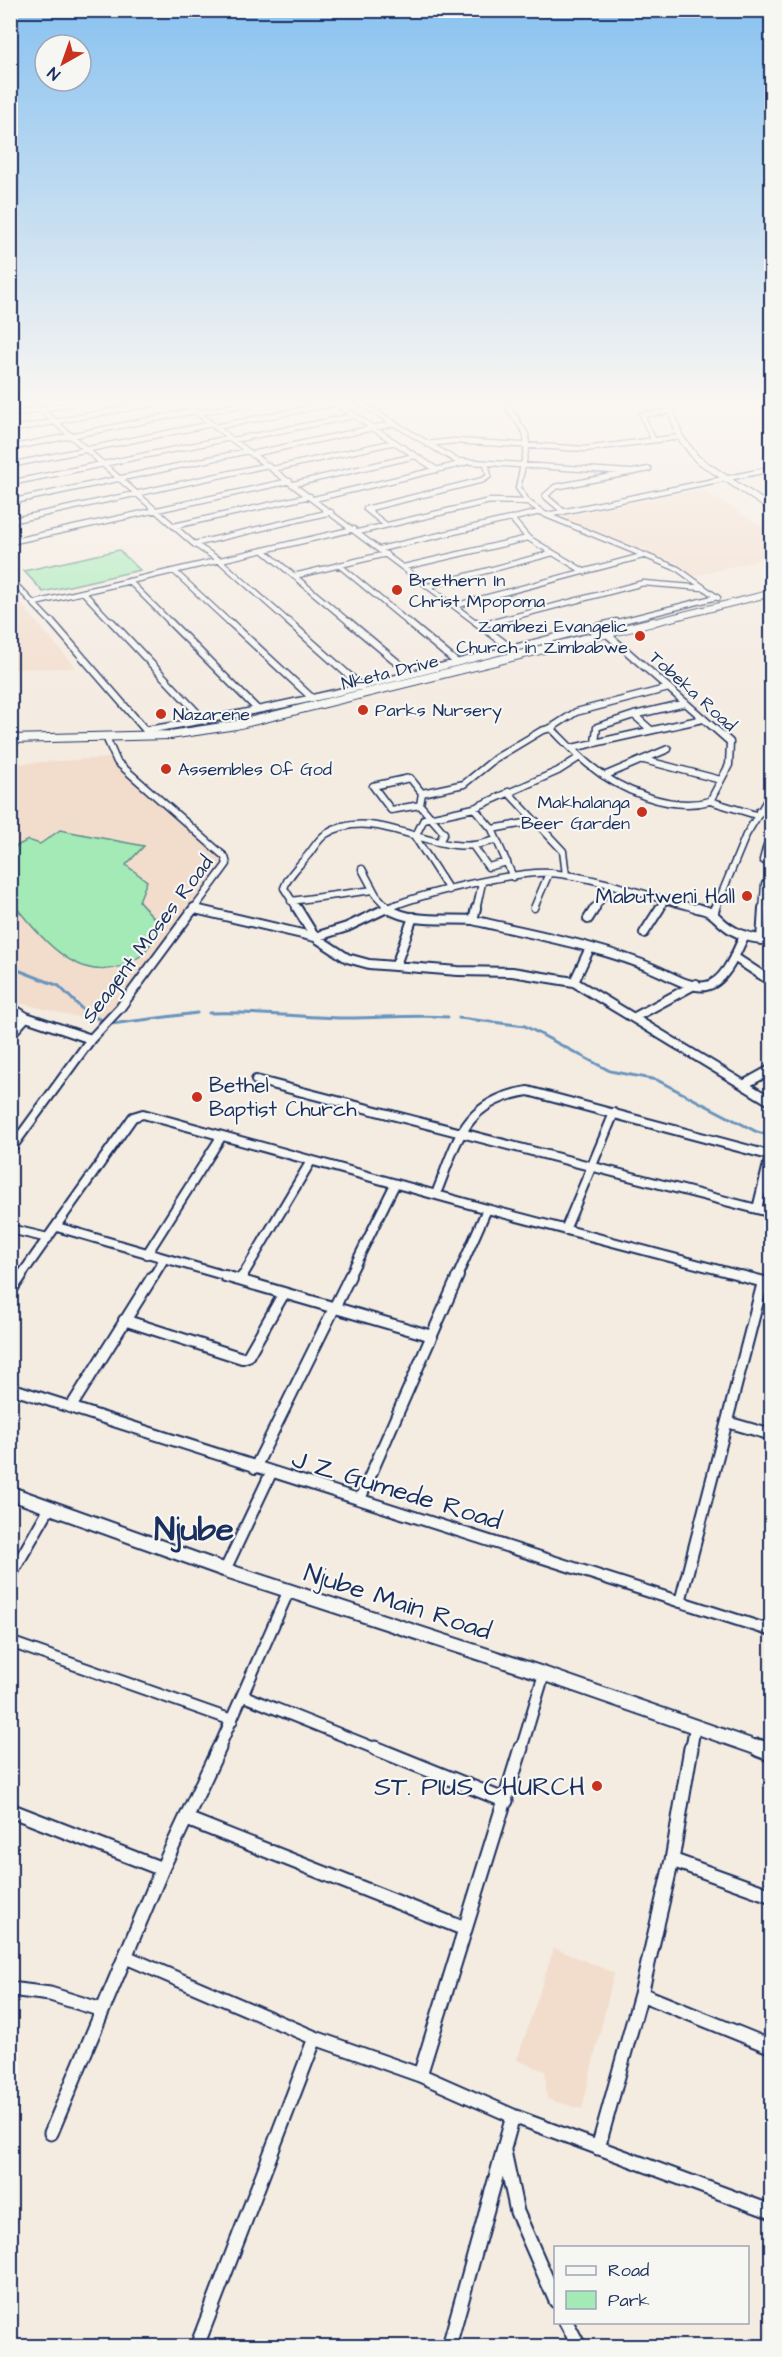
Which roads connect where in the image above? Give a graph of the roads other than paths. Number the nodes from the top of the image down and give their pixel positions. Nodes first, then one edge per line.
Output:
1 (55, 511) edge
2 (150, 511) edge
3 (156, 511) edge
4 (248, 511) edge
5 (368, 511) edge
6 (447, 511) edge
7 (569, 511) edge
8 (331, 512) joint
9 (564, 512) joint
10 (540, 513) joint
11 (546, 515) junction
12 (512, 518) junction
13 (10, 521) edge
14 (386, 525) junction
15 (174, 526) junction
16 (356, 531) junction
17 (528, 538) junction
18 (10, 542) edge
19 (194, 544) junction
20 (380, 549) junction
21 (262, 550) junction
22 (553, 553) junction
23 (386, 554) junction
24 (647, 555) junction
25 (219, 560) junction
26 (339, 565) junction
27 (404, 567) junction
28 (174, 571) junction
29 (585, 572) junction
30 (294, 576) junction
31 (10, 579) edge
32 (129, 581) junction
33 (429, 586) junction
34 (704, 588) junction
35 (83, 592) junction
36 (771, 593) edge
37 (717, 597) junction
38 (36, 603) junction
39 (725, 604) junction
40 (454, 606) junction
41 (481, 625) junction
42 (606, 633) junction
43 (510, 648) junction
44 (519, 655) junction
45 (456, 662) junction
46 (410, 674) junction
47 (361, 686) junction
48 (669, 688) junction
49 (368, 693) junction
50 (312, 698) junction
51 (686, 703) junction
52 (257, 709) junction
53 (634, 715) junction
54 (703, 718) junction
55 (205, 721) junction
56 (551, 728) junction
57 (651, 730) junction
58 (148, 733) junction
59 (106, 737) junction
60 (10, 739) edge
61 (595, 743) junction
62 (572, 748) junction
63 (668, 749) dead end
64 (580, 757) junction
65 (644, 760) junction
66 (604, 776) junction
67 (721, 780) junction
68 (508, 792) junction
69 (771, 792) edge
70 (423, 793) junction
71 (710, 801) junction
72 (420, 805) junction
73 (474, 808) junction
74 (757, 813) junction
75 (771, 813) edge
76 (431, 817) junction
77 (536, 821) junction
78 (492, 829) junction
79 (415, 837) junction
80 (496, 840) junction
81 (439, 842) junction
82 (771, 843) edge
83 (473, 846) junction
84 (507, 862) junction
85 (771, 865) edge
86 (362, 868) dead end
87 (549, 873) junction
88 (566, 875) junction
89 (513, 877) junction
90 (771, 881) edge
91 (482, 883) junction
92 (610, 884) junction
93 (373, 890) junction
94 (449, 890) junction
95 (291, 901) junction
96 (664, 901) junction
97 (386, 908) junction
98 (534, 908) dead end
99 (195, 909) junction
100 (714, 912) junction
101 (413, 917) junction
102 (588, 919) dead end
103 (473, 920) junction
104 (644, 933) dead end
105 (744, 936) junction
106 (315, 937) junction
107 (761, 940) junction
108 (771, 940) edge
109 (589, 950) junction
110 (734, 957) junction
111 (396, 965) junction
112 (574, 982) junction
113 (771, 982) edge
114 (696, 984) junction
115 (10, 1007) edge
116 (26, 1017) junction
117 (635, 1017) junction
118 (10, 1035) edge
119 (91, 1039) junction
120 (771, 1069) edge
121 (256, 1080) dead end
122 (744, 1084) junction
123 (771, 1102) edge
124 (614, 1113) junction
125 (460, 1132) junction
126 (221, 1137) junction
127 (15, 1138) edge
128 (10, 1150) edge
129 (771, 1156) edge
130 (311, 1161) junction
131 (592, 1167) junction
132 (395, 1184) junction
133 (436, 1194) junction
134 (487, 1209) junction
135 (757, 1209) junction
136 (771, 1213) edge
137 (57, 1227) junction
138 (10, 1229) edge
139 (565, 1230) junction
140 (48, 1238) junction
141 (147, 1254) junction
142 (164, 1259) junction
143 (240, 1280) junction
144 (767, 1283) edge
145 (10, 1292) edge
146 (284, 1293) junction
147 (333, 1308) junction
148 (124, 1320) junction
149 (432, 1336) junction
150 (10, 1388) edge
151 (70, 1407) junction
152 (727, 1422) junction
153 (771, 1435) edge
154 (255, 1468) junction
155 (271, 1473) junction
156 (10, 1493) edge
157 (360, 1499) junction
158 (50, 1507) junction
159 (225, 1570) junction
160 (10, 1577) edge
161 (289, 1590) junction
162 (680, 1602) junction
163 (771, 1631) edge
164 (10, 1642) edge
165 (544, 1674) junction
166 (244, 1696) junction
167 (232, 1720) junction
168 (695, 1726) junction
169 (771, 1753) edge
170 (506, 1801) junction
171 (10, 1810) edge
172 (187, 1819) junction
173 (672, 1860) junction
174 (162, 1869) junction
175 (771, 1896) edge
176 (465, 1929) junction
177 (126, 1957) junction
178 (10, 1989) edge
179 (641, 1994) junction
180 (102, 2010) junction
181 (315, 2038) junction
182 (771, 2047) edge
183 (420, 2075) junction
184 (513, 2116) junction
185 (51, 2133) dead end
186 (504, 2148) junction
187 (598, 2148) junction
188 (771, 2212) edge
189 (554, 2299) edge
190 (567, 2324) edge
191 (197, 2346) edge
192 (449, 2346) edge
193 (579, 2346) edge

1 - 13 street
2 - 18 street
3 - 15 street
4 - 15 street
5 - 14 street
6 - 14 street
7 - 9 street
8 - 16 street
8 - 19 street
9 - 11 street
10 - 11 street
10 - 12 street
11 - 24 street
12 - 17 street
12 - 20 street
14 - 16 street
15 - 19 street
16 - 20 street
16 - 21 street
17 - 22 street
17 - 27 street
19 - 25 street
20 - 23 street
21 - 25 street
21 - 30 street
22 - 29 street
22 - 33 street
23 - 26 street
23 - 27 street
24 - 29 street
24 - 34 street
25 - 28 street
25 - 47 street
26 - 30 street
26 - 45 street
27 - 33 street
28 - 32 street
28 - 50 street
29 - 40 street
30 - 46 street
31 - 38 street
32 - 35 street
32 - 52 street
33 - 40 street
34 - 37 street
34 - 41 street
35 - 38 street
35 - 55 street
36 - 39 street, Nketa Drive
37 - 39 street
37 - 43 street
38 - 58 street
39 - 42 street, Nketa Drive
40 - 41 street
41 - 43 street
42 - 44 street, Nketa Drive
42 - 48 street, Tobeka Road
43 - 44 street
43 - 45 street
44 - 49 street, Nketa Drive
45 - 46 street
46 - 47 street
47 - 49 street
47 - 50 street
48 - 51 street, Tobeka Road
48 - 56 street
49 - 58 street, Nketa Drive
50 - 52 street
51 - 53 street
51 - 54 street, Tobeka Road
52 - 55 street
53 - 57 street
53 - 61 street
54 - 57 street
54 - 67 street, Tobeka Road
55 - 58 street
56 - 62 street
56 - 70 street
57 - 61 street
58 - 59 street, Nketa Drive
59 - 60 street, Nketa Drive
59 - 99 street, Seagent Moses Road
61 - 62 street
62 - 64 street
63 - 65 street
64 - 66 street
64 - 68 street
65 - 66 street
65 - 67 street
66 - 71 street
67 - 71 street, Tobeka Road
68 - 73 street
68 - 77 street
69 - 74 street
70 - 72 street
70 - 72 street
71 - 74 street
72 - 76 street
73 - 76 street
73 - 78 street
74 - 75 street
74 - 100 street
76 - 79 street
76 - 81 street
77 - 78 street
77 - 88 street
78 - 80 street
79 - 81 street
79 - 94 street
79 - 95 street
80 - 83 street
80 - 84 street
81 - 83 street
82 - 85 street
83 - 84 street
84 - 89 street
86 - 93 street
87 - 88 street
87 - 89 street
87 - 98 street
88 - 92 street
89 - 91 street
90 - 107 street
91 - 94 street
91 - 103 street
92 - 96 street
92 - 102 street
93 - 95 street
93 - 97 street
94 - 97 street
95 - 106 street
96 - 100 street
96 - 104 street
97 - 101 street
97 - 106 street
99 - 106 street
99 - 119 street, Seagent Moses Road
100 - 105 street
101 - 103 street
101 - 111 street
103 - 109 street
105 - 107 street
105 - 110 street
106 - 111 street
107 - 108 street
109 - 112 street
109 - 114 street
110 - 113 street
110 - 114 street
111 - 112 street
112 - 117 street
114 - 117 street
115 - 116 street
116 - 118 street
116 - 119 street
117 - 122 street
119 - 127 street, Seagent Moses Road
120 - 122 street
121 - 125 street
122 - 123 street
124 - 125 street
124 - 129 street
124 - 131 street
125 - 131 street
125 - 133 street
126 - 130 street
126 - 137 street
126 - 141 street
127 - 128 street, Seagent Moses Road
129 - 135 street
130 - 132 street
130 - 143 street
131 - 135 street
131 - 139 street
132 - 133 street
132 - 147 street
133 - 134 street
134 - 139 street
134 - 149 street
135 - 136 street
137 - 140 street
137 - 141 street
138 - 140 street
139 - 144 street
140 - 145 street
141 - 142 street
142 - 143 street
142 - 148 street
143 - 146 street
144 - 152 street
146 - 147 street
146 - 148 street
147 - 149 street
147 - 154 street
148 - 151 street
149 - 157 street
150 - 151 street, J Z Gumede Road
151 - 154 street, J Z Gumede Road
152 - 153 street
152 - 162 street
154 - 155 street, J Z Gumede Road
155 - 157 street, J Z Gumede Road
155 - 159 street
156 - 158 street, Njube Main Road
157 - 162 street, J Z Gumede Road
158 - 159 street, Njube Main Road
158 - 160 street
159 - 161 street, Njube Main Road
161 - 165 street, Njube Main Road
161 - 166 street
162 - 163 street, J Z Gumede Road
164 - 167 street
165 - 168 street, Njube Main Road
165 - 170 street
166 - 167 street
166 - 170 street
167 - 172 street
168 - 169 street, Njube Main Road
168 - 173 street
170 - 176 street
171 - 174 street
172 - 174 street
172 - 176 street
173 - 175 street
173 - 179 street
174 - 177 street
176 - 183 street
177 - 180 street
177 - 181 street
178 - 180 street
179 - 182 street
179 - 187 street
180 - 185 street
181 - 183 street
181 - 191 street
183 - 184 street
184 - 186 street
184 - 187 street
186 - 189 street
186 - 192 street
187 - 188 street
190 - 193 street

